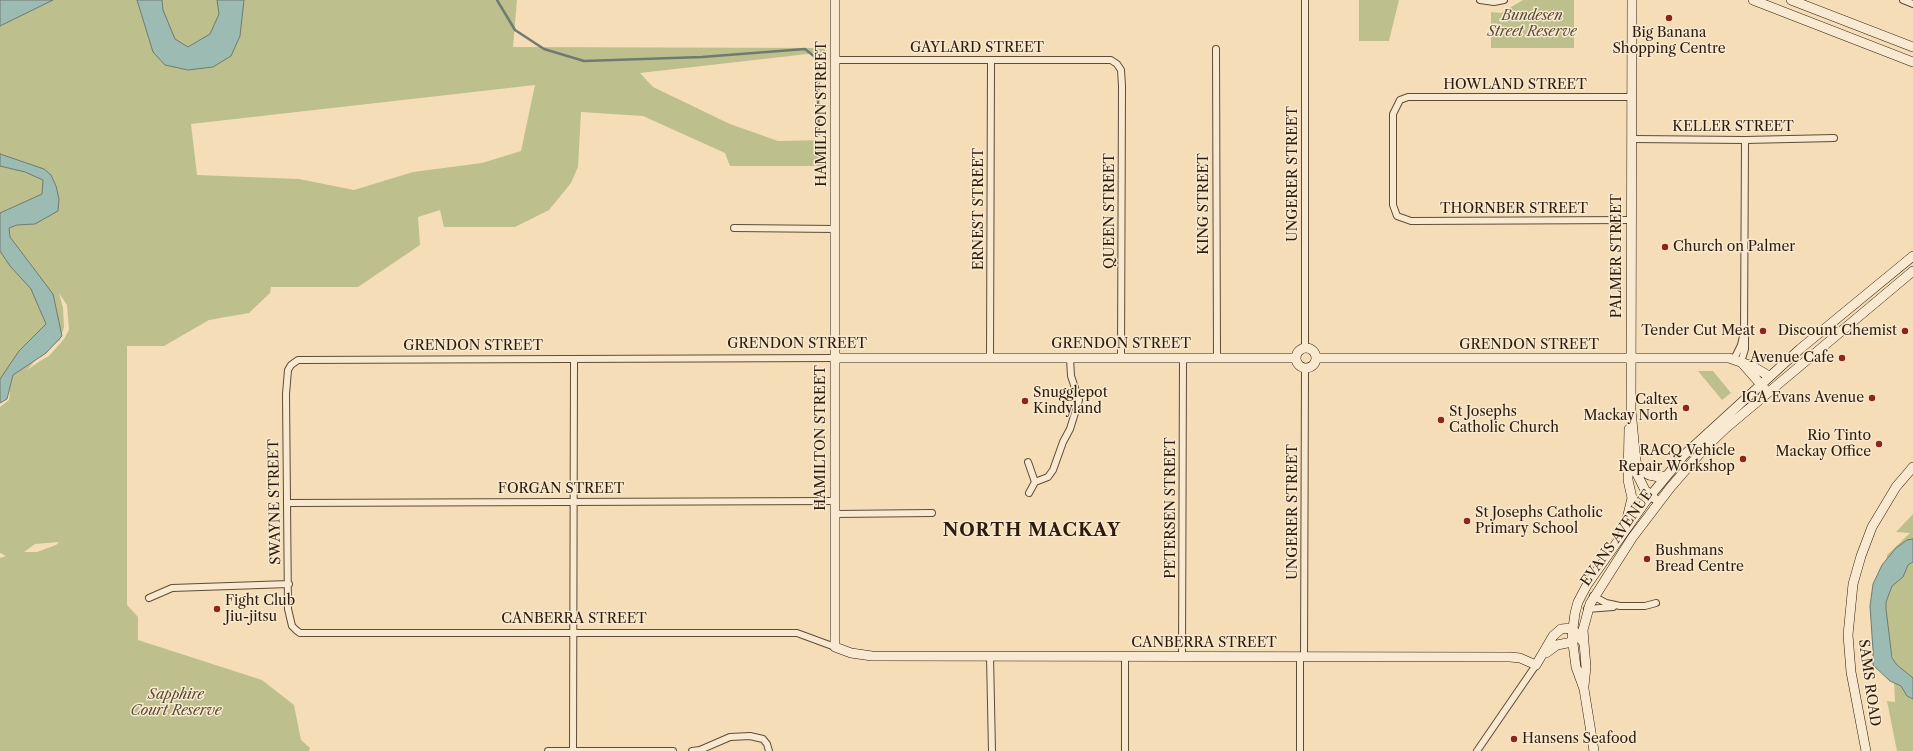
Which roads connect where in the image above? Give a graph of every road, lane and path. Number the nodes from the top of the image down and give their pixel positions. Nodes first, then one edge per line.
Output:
1 (835, 0) edge
2 (1305, 0) edge
3 (1480, 0) edge
4 (1504, 0) edge
5 (1632, 0) edge
6 (1753, 0) edge
7 (1791, 0) edge
8 (1902, 0) edge
9 (1913, 4) edge
10 (1913, 47) edge
11 (1216, 49) dead end
12 (835, 60) junction
13 (991, 60) junction
14 (1913, 62) edge
15 (1117, 64) joint
16 (1632, 97) junction
17 (1834, 138) dead end
18 (1632, 139) junction
19 (1745, 140) junction
20 (1397, 216) joint
21 (1631, 220) junction
22 (734, 228) dead end
23 (836, 230) junction
24 (1913, 256) edge
25 (1913, 272) edge
26 (1864, 296) junction
27 (1852, 306) junction
28 (1871, 306) junction
29 (1860, 316) junction
30 (1306, 347) junction
31 (835, 358) junction
32 (990, 358) junction
33 (1070, 358) junction
34 (1121, 358) junction
35 (1183, 358) junction
36 (1216, 358) junction
37 (1295, 358) junction
38 (1316, 358) junction
39 (1631, 359) junction
40 (298, 360) joint
41 (574, 360) junction
42 (1739, 361) junction
43 (1305, 368) junction
44 (1769, 376) junction
45 (1760, 384) junction
46 (1771, 390) junction
47 (1631, 410) junction
48 (1635, 459) junction
49 (1028, 462) dead end
50 (1913, 467) edge
51 (1665, 476) junction
52 (1035, 482) junction
53 (1631, 490) junction
54 (1029, 493) dead end
55 (1648, 499) junction
56 (573, 501) junction
57 (835, 501) junction
58 (288, 503) junction
59 (1657, 504) junction
60 (932, 513) dead end
61 (835, 514) junction
62 (1623, 534) junction
63 (288, 584) junction
64 (1593, 596) junction
65 (149, 598) dead end
66 (1578, 602) junction
67 (1656, 603) dead end
68 (1620, 606) junction
69 (1587, 609) junction
70 (1584, 620) junction
71 (573, 632) junction
72 (310, 633) joint
73 (1574, 635) junction
74 (1583, 642) junction
75 (835, 647) junction
76 (1543, 655) junction
77 (990, 656) junction
78 (1125, 656) junction
79 (1182, 657) junction
80 (1302, 657) junction
81 (1536, 665) junction
82 (1584, 690) junction
83 (548, 751) edge
84 (573, 751) edge
85 (673, 751) edge
86 (692, 751) edge
87 (769, 751) edge
88 (992, 751) edge
89 (1125, 751) edge
90 (1300, 751) edge
91 (1477, 751) edge
92 (1594, 751) edge
93 (1866, 751) edge

1 - 12 street, HAMILTON STREET
2 - 30 street, UNGERER STREET
3 - 4 street
5 - 16 street, PALMER STREET
6 - 14 street
7 - 10 street
8 - 9 street
11 - 36 street, KING STREET
12 - 13 street, GAYLARD STREET
12 - 23 street, HAMILTON STREET
13 - 15 street, GAYLARD STREET
13 - 32 street, ERNEST STREET
15 - 34 street, QUEEN STREET
16 - 18 street, PALMER STREET
16 - 20 street, HOWLAND STREET
17 - 19 street, KELLER STREET
18 - 19 street, KELLER STREET
18 - 21 street, PALMER STREET
19 - 42 street
20 - 21 street, THORNBER STREET
21 - 39 street, PALMER STREET
22 - 23 street
23 - 31 street, HAMILTON STREET
24 - 26 street, EVANS AVENUE
25 - 28 street, EVANS AVENUE
26 - 27 street, EVANS AVENUE
26 - 28 street
27 - 29 street
27 - 44 street, EVANS AVENUE
28 - 29 street, EVANS AVENUE
29 - 46 street, EVANS AVENUE
30 - 37 street
30 - 38 street
31 - 32 street, GRENDON STREET
31 - 41 street, GRENDON STREET
31 - 57 street, HAMILTON STREET
32 - 33 street, GRENDON STREET
33 - 34 street, GRENDON STREET
33 - 52 street
34 - 35 street, GRENDON STREET
35 - 36 street, GRENDON STREET
35 - 79 street, PETERSEN STREET
36 - 37 street, GRENDON STREET
37 - 43 street
38 - 39 street, GRENDON STREET
38 - 43 street
39 - 42 street, GRENDON STREET
39 - 47 street, PALMER STREET
40 - 41 street, GRENDON STREET
40 - 58 street, SWAYNE STREET
41 - 56 street
42 - 44 street, GRENDON STREET
42 - 45 street
43 - 80 street, UNGERER STREET
44 - 45 street, EVANS AVENUE
45 - 46 street
45 - 51 street, EVANS AVENUE
46 - 59 street, EVANS AVENUE
47 - 48 street, PALMER STREET
47 - 53 street
48 - 51 street
48 - 55 street, PALMER STREET
49 - 52 street
50 - 93 street, SAMS ROAD
51 - 55 street, EVANS AVENUE
52 - 54 street
53 - 55 street
53 - 62 street
55 - 59 street
55 - 62 street, EVANS AVENUE
56 - 57 street, FORGAN STREET
56 - 58 street, FORGAN STREET
56 - 71 street
57 - 61 street, HAMILTON STREET
58 - 63 street, SWAYNE STREET
59 - 64 street, EVANS AVENUE
60 - 61 street
61 - 75 street, HAMILTON STREET
62 - 66 street, EVANS AVENUE
63 - 65 street
63 - 72 street, SWAYNE STREET
64 - 66 street
64 - 68 street
64 - 69 street, EVANS AVENUE
66 - 73 street, EVANS AVENUE
67 - 68 street
68 - 69 street
69 - 70 street, EVANS AVENUE
70 - 73 street, EVANS AVENUE
70 - 74 street, EVANS AVENUE
71 - 72 street, CANBERRA STREET
71 - 75 street, CANBERRA STREET
71 - 84 street
73 - 74 street
73 - 76 street
73 - 76 street
73 - 82 street
74 - 82 street, EVANS AVENUE
75 - 77 street, CANBERRA STREET
76 - 81 street
77 - 78 street, CANBERRA STREET
77 - 88 street
78 - 79 street, CANBERRA STREET
78 - 89 street
79 - 80 street, CANBERRA STREET
80 - 81 street, CANBERRA STREET
80 - 90 street, UNGERER STREET
81 - 91 street
82 - 92 street
83 - 84 street
84 - 85 street
86 - 87 street

